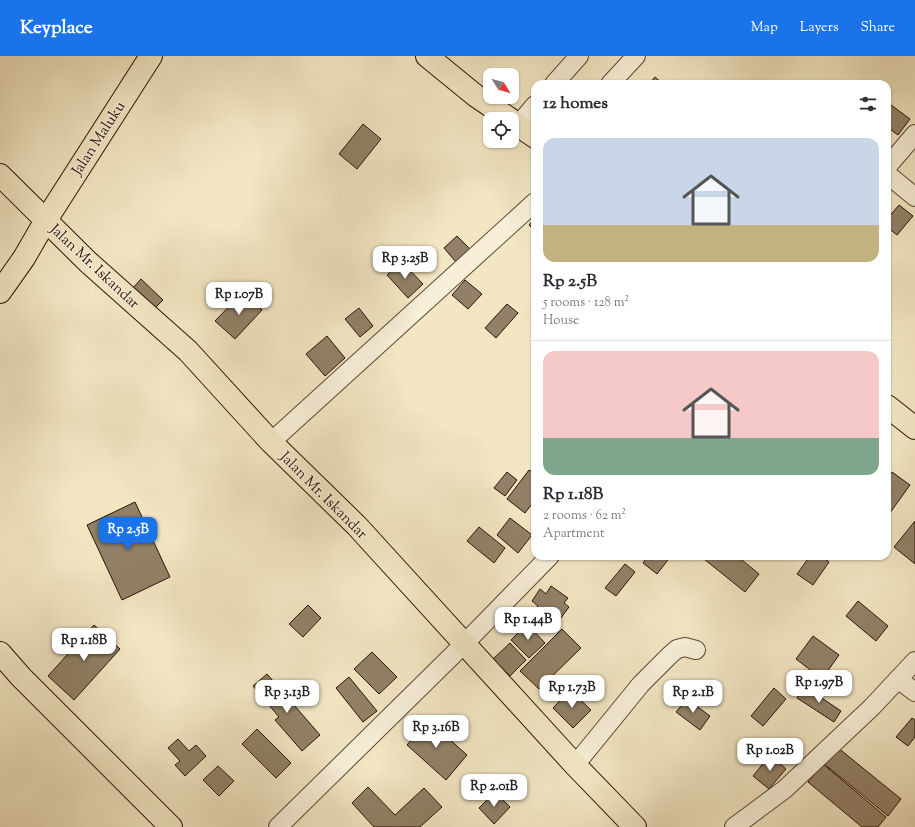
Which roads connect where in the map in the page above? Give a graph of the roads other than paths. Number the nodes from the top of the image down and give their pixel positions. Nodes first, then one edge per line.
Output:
1 (150, 56) edge
2 (427, 56) edge
3 (579, 56) edge
4 (636, 56) edge
5 (558, 80) edge
6 (614, 80) edge
7 (531, 110) edge
8 (500, 112) edge
9 (519, 125) edge
10 (915, 134) edge
11 (891, 162) edge
12 (0, 175) edge
13 (891, 177) edge
14 (915, 197) edge
15 (531, 206) edge
16 (46, 220) junction
17 (0, 292) edge
18 (891, 409) edge
19 (915, 428) edge
20 (271, 442) junction
21 (546, 560) edge
22 (464, 644) junction
23 (696, 650) dead end
24 (0, 653) edge
25 (915, 661) edge
26 (898, 679) junction
27 (915, 692) edge
28 (575, 765) junction
29 (171, 827) edge
30 (278, 827) edge
31 (636, 827) edge
32 (734, 827) edge

1 - 16 main road, Jalan Maluku
2 - 8 main road
3 - 5 street
4 - 6 street
7 - 9 street
10 - 11 street
12 - 16 main road, Jalan Mr. Iskandar
13 - 14 street
15 - 20 street
16 - 17 main road, Jalan Maluku
16 - 20 main road, Jalan Mr. Iskandar
18 - 19 main road
20 - 22 main road, Jalan Mr. Iskandar
21 - 22 street
22 - 28 main road, Jalan Mr. Iskandar
22 - 30 street
23 - 28 street
24 - 29 main road
25 - 26 street
26 - 27 street
26 - 32 street
28 - 31 main road, Jalan Mr. Iskandar

